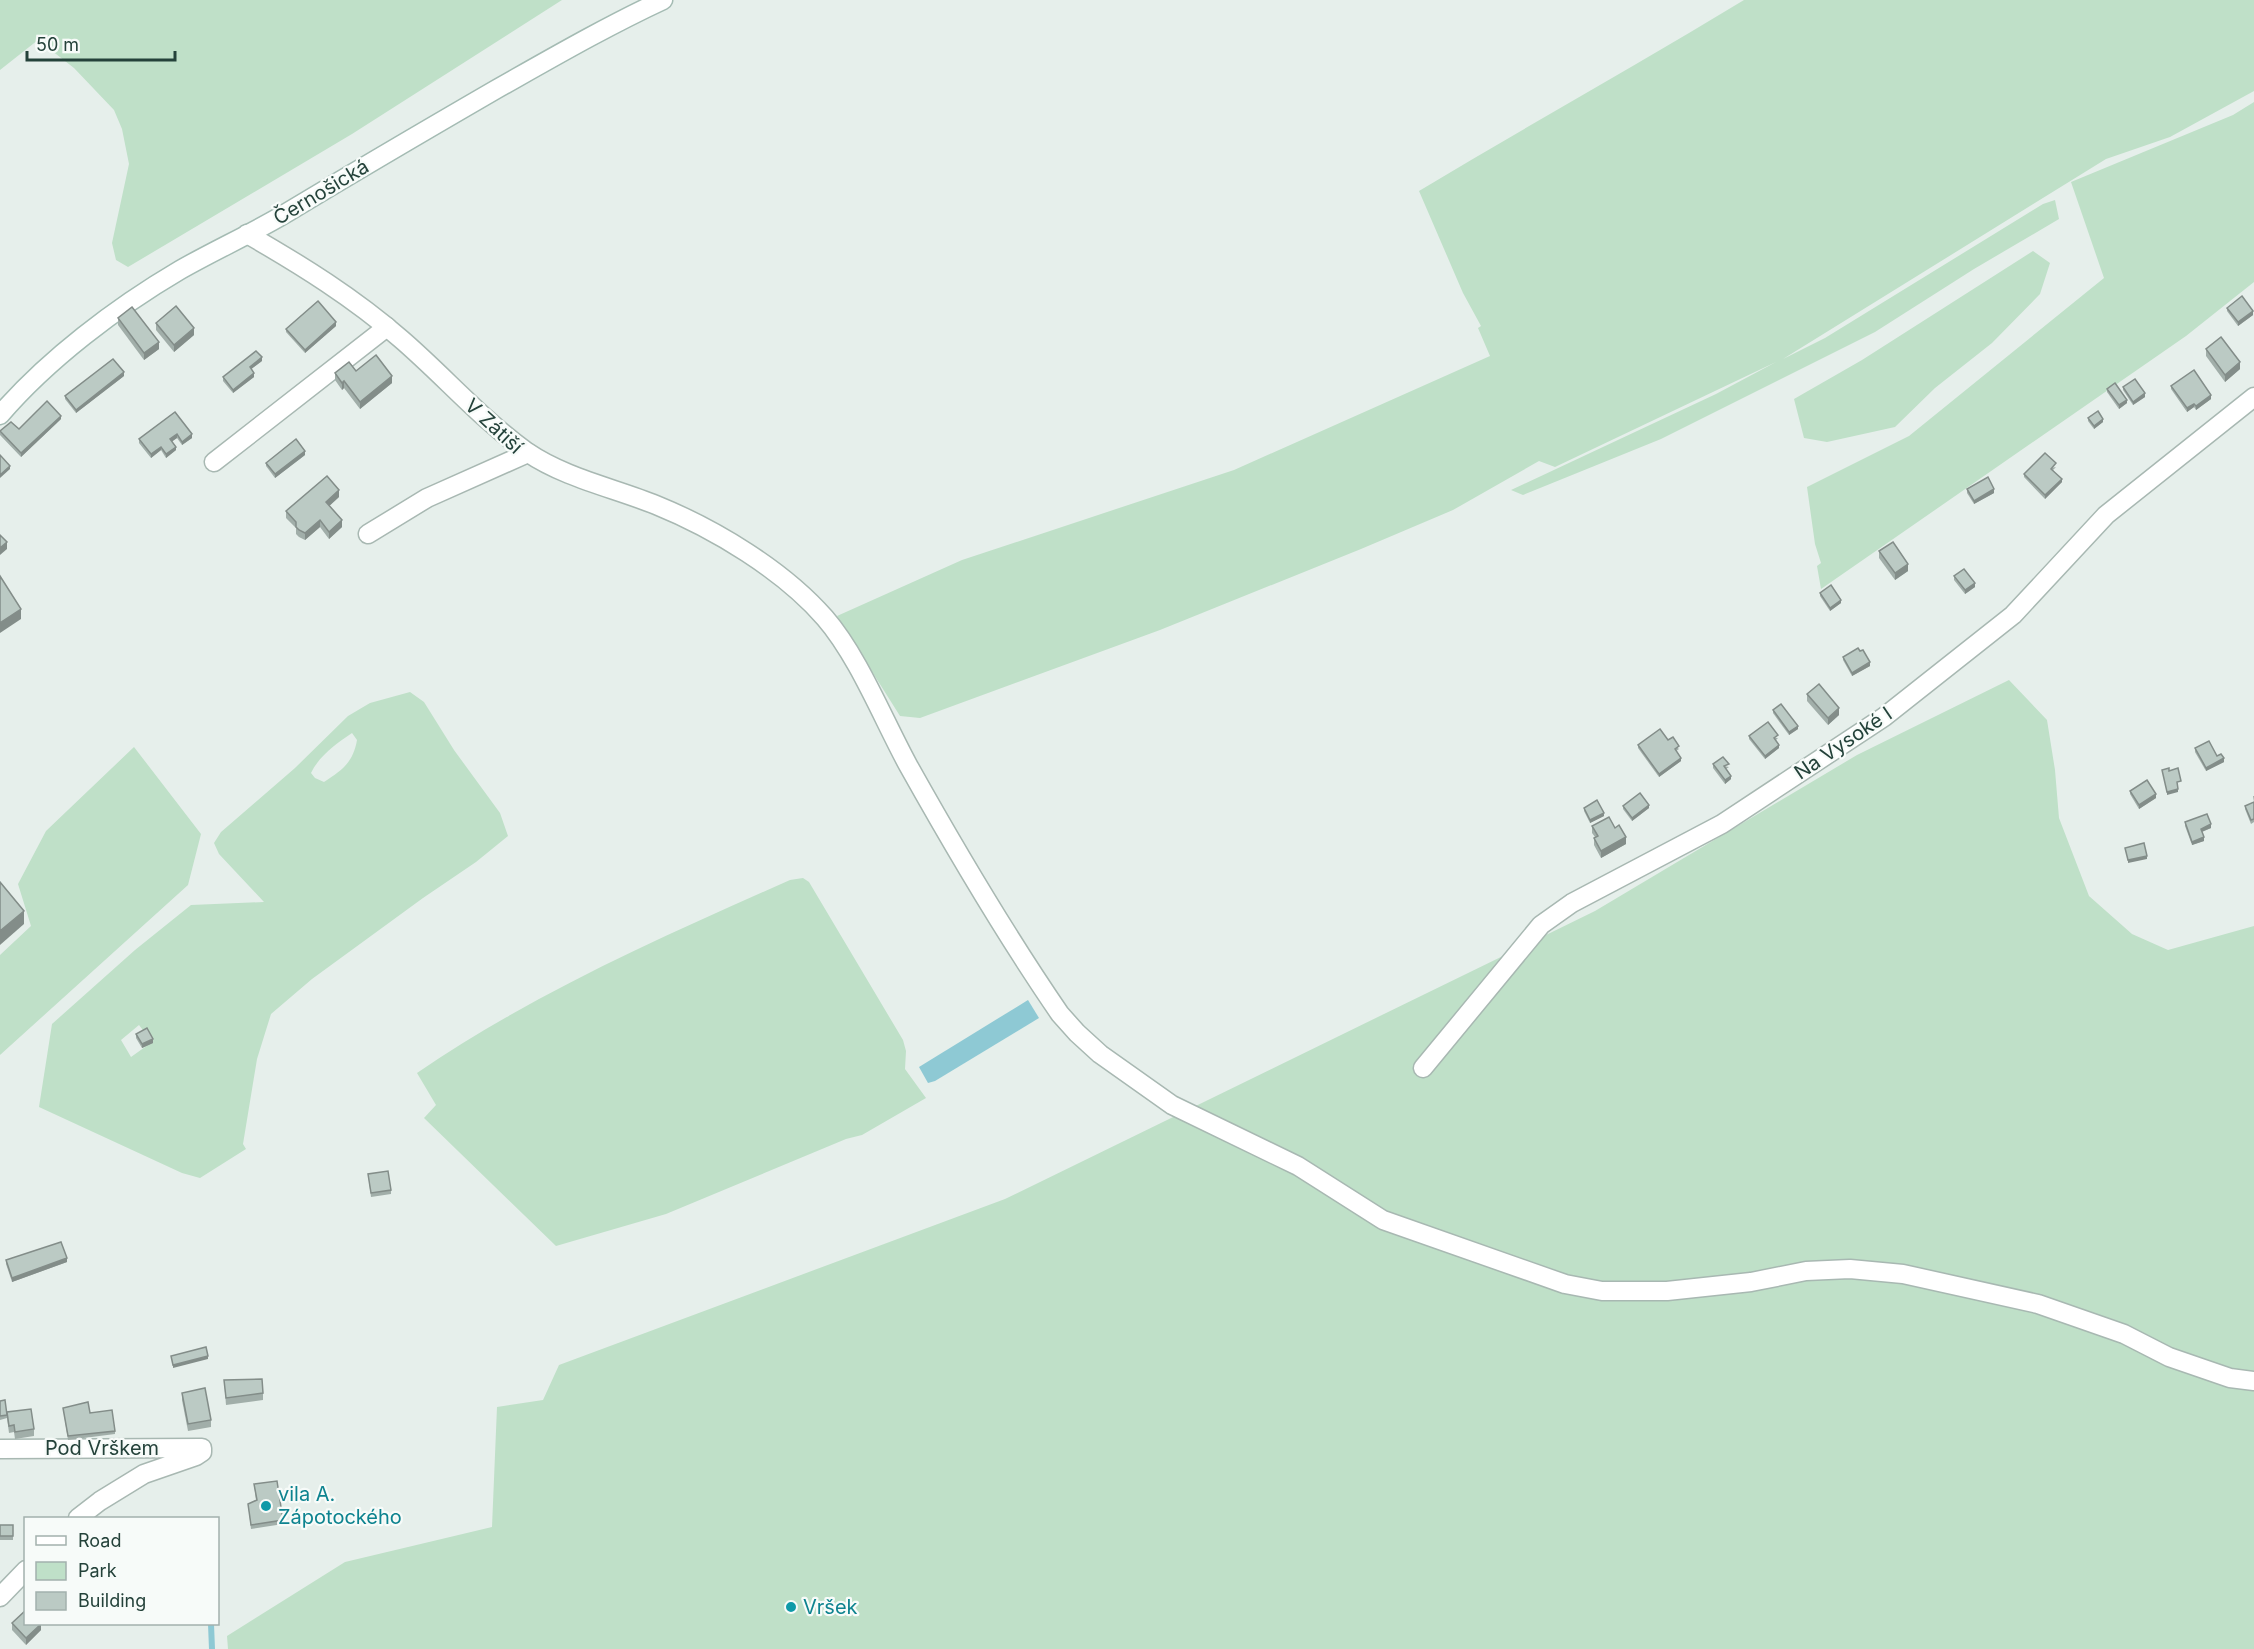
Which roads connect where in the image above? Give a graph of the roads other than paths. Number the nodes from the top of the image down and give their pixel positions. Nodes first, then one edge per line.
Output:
1 (663, 0) edge
2 (247, 234) junction
3 (387, 327) junction
4 (2254, 398) edge
5 (0, 415) edge
6 (528, 453) junction
7 (214, 462) dead end
8 (368, 534) dead end
9 (1423, 1068) dead end
10 (2254, 1382) edge
11 (0, 1449) edge
12 (79, 1517) edge
13 (24, 1572) edge
14 (0, 1597) edge

1 - 2 street, Černošická
2 - 3 street, V Zátiší
2 - 5 street, Černošická
3 - 6 street, V Zátiší
3 - 7 street
4 - 9 street, Na Vysoké I
6 - 8 street, V Zátiší
6 - 10 street
11 - 12 street, Pod Vrškem
13 - 14 street

